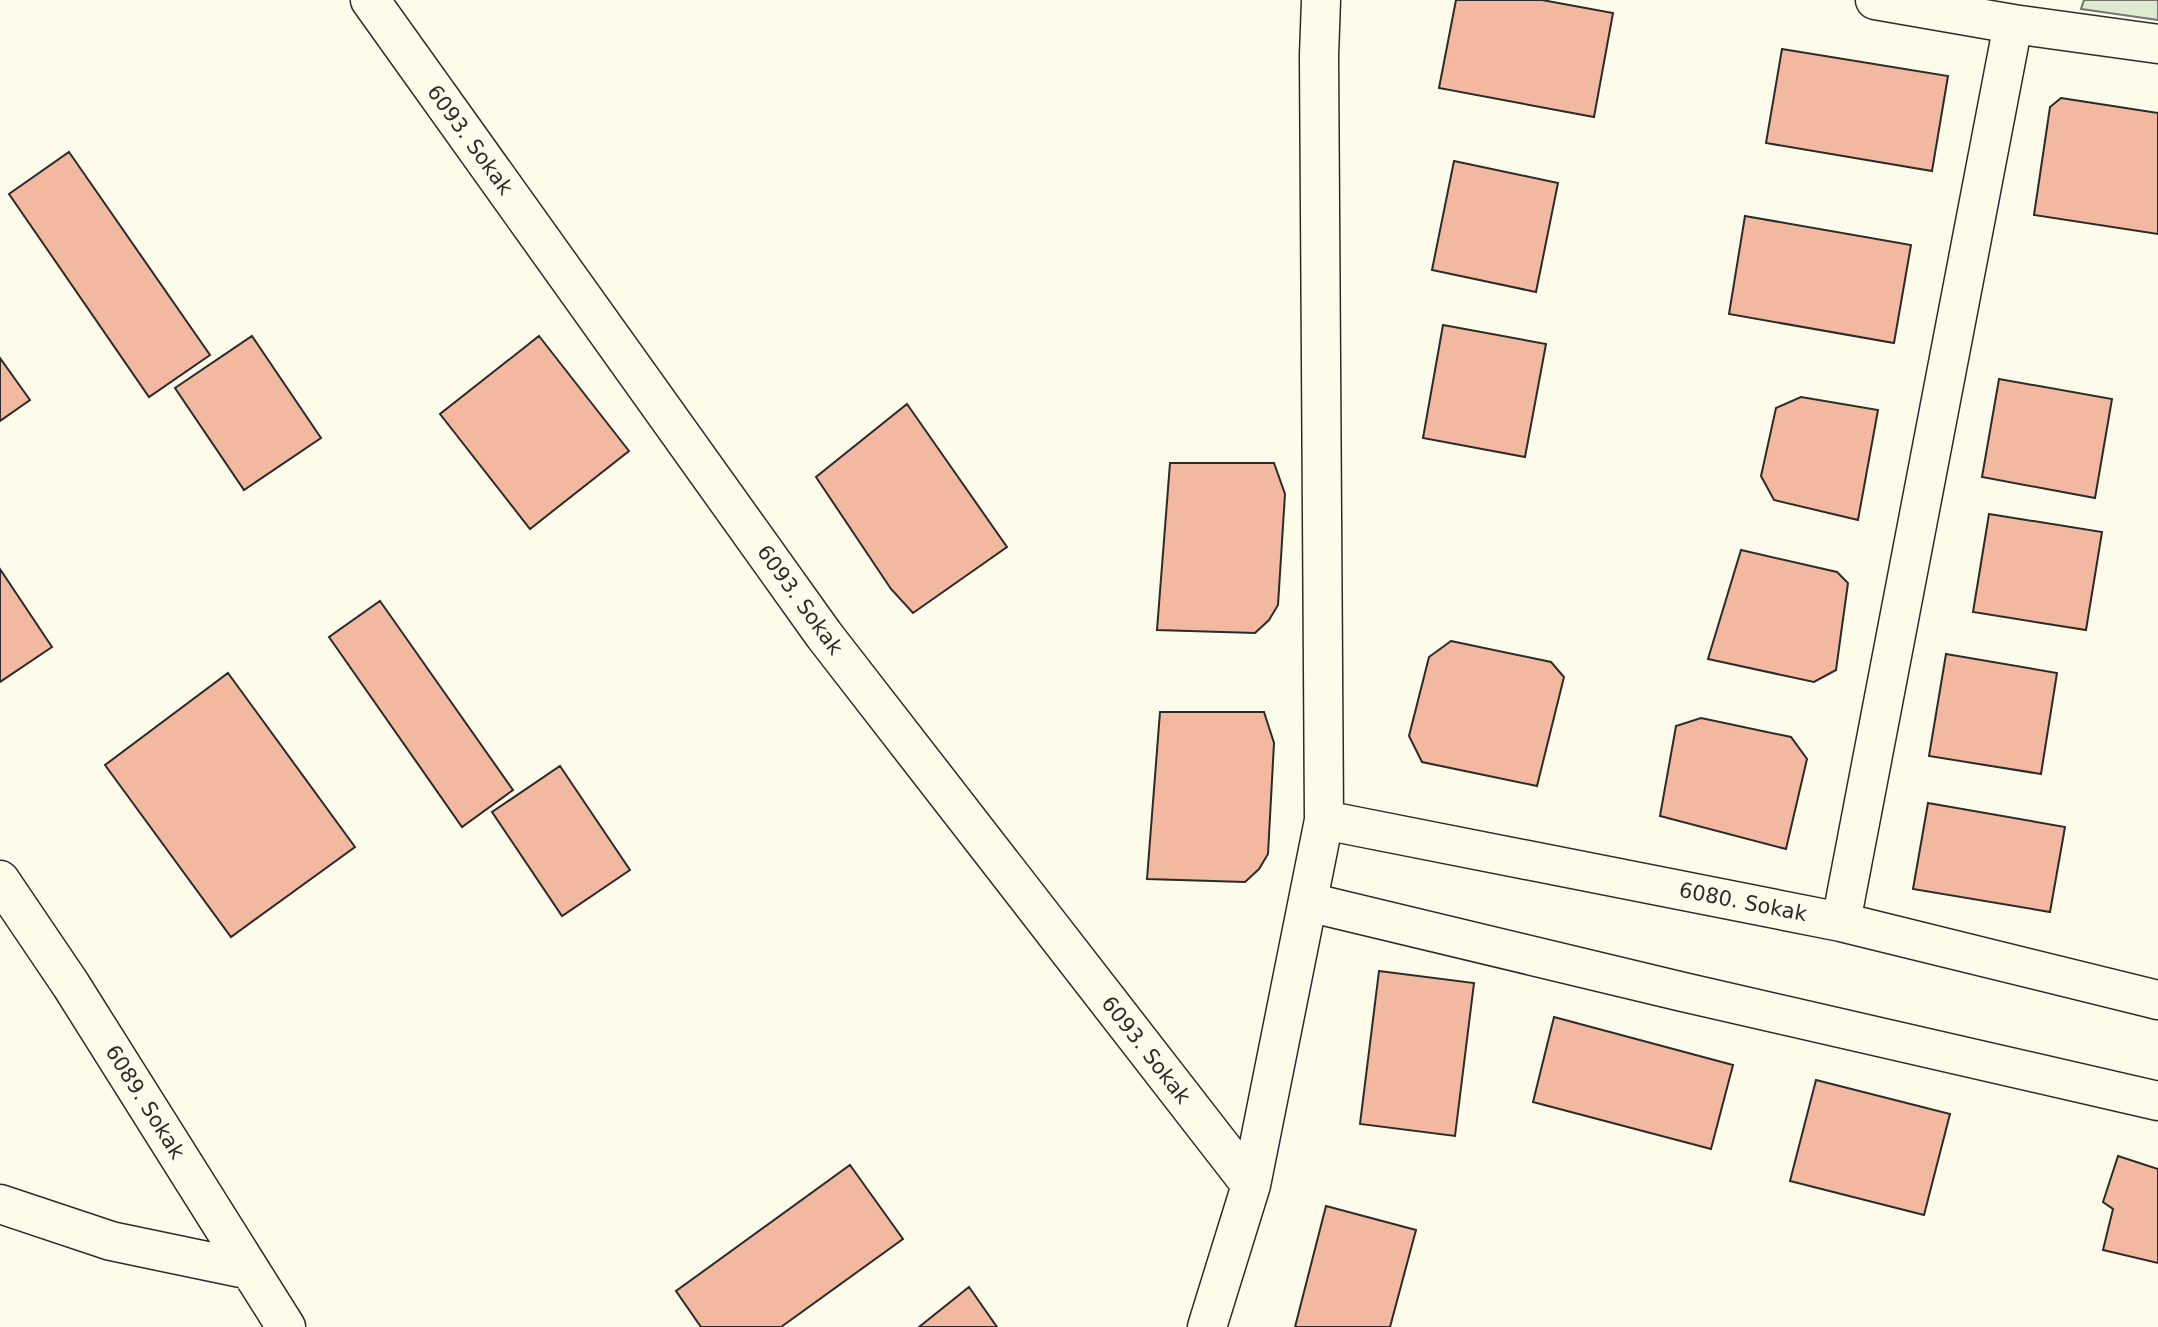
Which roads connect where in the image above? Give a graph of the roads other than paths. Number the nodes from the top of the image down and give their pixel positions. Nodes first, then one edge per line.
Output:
1 (370, 0) edge
2 (1321, 0) edge
3 (1875, 0) edge
4 (2013, 24) junction
5 (2158, 44) edge
6 (1324, 820) junction
7 (0, 880) edge
8 (1308, 902) junction
9 (1841, 922) junction
10 (2158, 1000) edge
11 (2158, 1101) edge
12 (1251, 1185) junction
13 (0, 1205) edge
14 (250, 1270) junction
15 (286, 1327) edge
16 (1207, 1327) edge

1 - 12 street, 6093. Sokak
2 - 6 street
3 - 4 street
4 - 5 street
4 - 9 street
6 - 8 street
6 - 9 street, 6080. Sokak
7 - 14 street, 6089. Sokak
8 - 11 street
8 - 12 street
9 - 10 street, 6080. Sokak
12 - 16 street
13 - 14 street
14 - 15 street, 6089. Sokak

